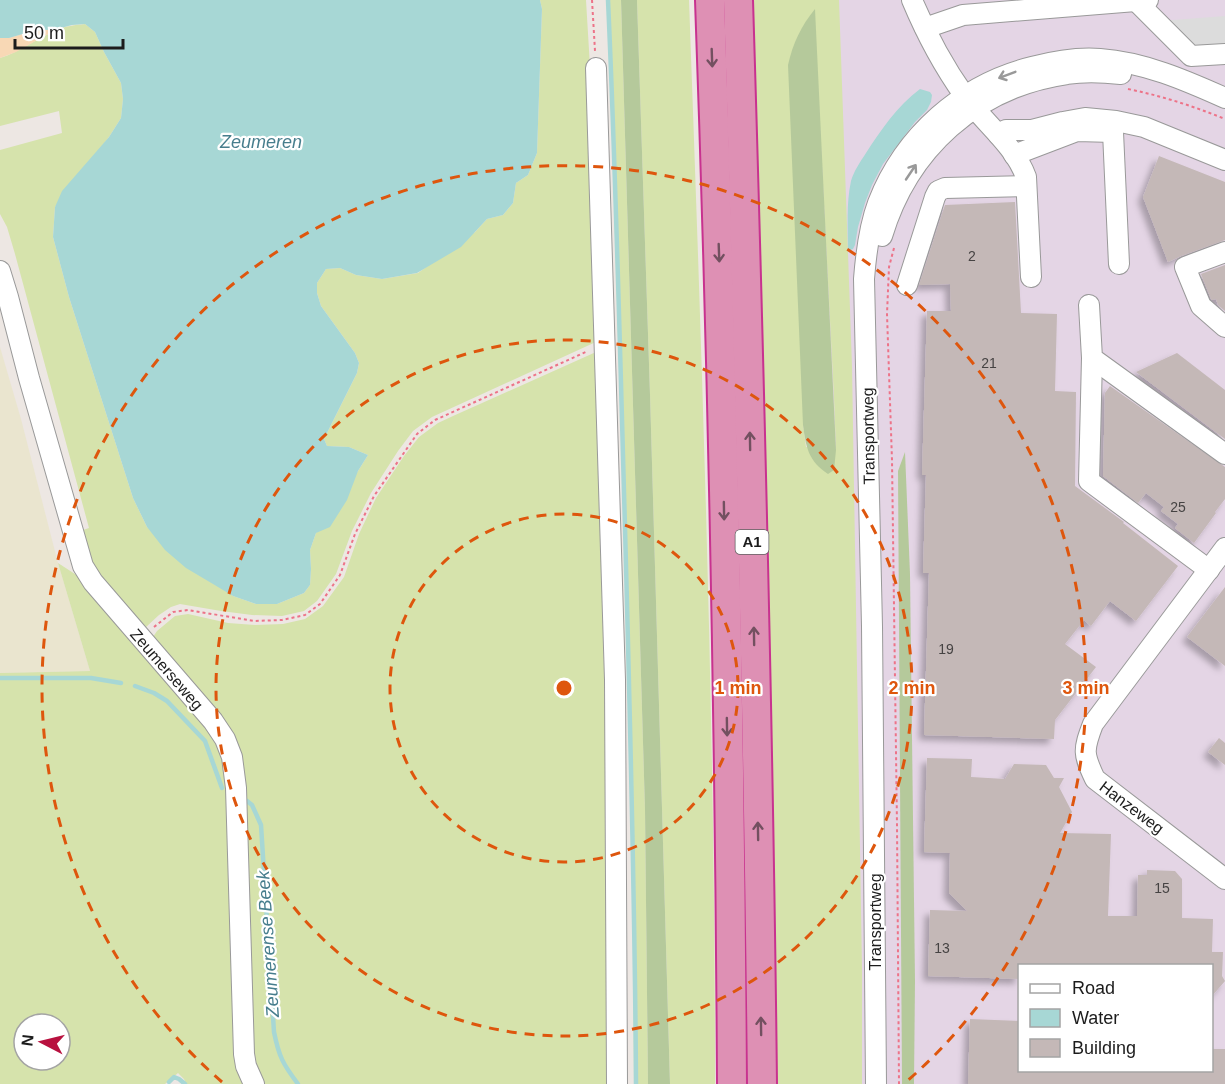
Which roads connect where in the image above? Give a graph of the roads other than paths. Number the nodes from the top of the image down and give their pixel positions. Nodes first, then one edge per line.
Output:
1 (710, 0) edge
2 (738, 0) edge
3 (912, 0) edge
4 (1142, 0) edge
5 (925, 28) junction
6 (1225, 54) edge
7 (596, 68) road end
8 (1225, 98) edge
9 (970, 102) junction
10 (1225, 107) edge
11 (998, 134) junction
12 (1014, 155) junction
13 (1225, 160) edge
14 (1026, 186) junction
15 (1225, 252) edge
16 (1119, 264) dead end
17 (0, 271) edge
18 (1030, 277) dead end
19 (908, 285) dead end
20 (1089, 305) dead end
21 (1225, 327) edge
22 (1092, 357) junction
23 (1225, 454) edge
24 (1225, 548) edge
25 (1209, 570) junction
26 (1225, 879) edge
27 (254, 1084) edge
28 (617, 1084) edge
29 (732, 1084) edge
30 (762, 1084) edge
31 (876, 1084) edge
32 (886, 1084) edge

1 -> 29 highway, A1
30 -> 2 highway, A1
3 - 5 street
4 - 5 street
4 - 6 street
5 - 9 street
7 - 28 street
8 -> 9 street, Transportweg
9 - 10 street, Transportweg
9 - 11 street
9 - 31 street, Transportweg
32 -> 9 street, Transportweg
11 - 12 street
11 - 13 street
12 - 14 street
12 - 16 street
14 - 18 street
14 - 19 street
15 - 21 street
17 - 27 street, Zeumerseweg
20 - 22 street
22 - 23 street
22 - 25 street
24 - 25 street, Hanzeweg
25 - 26 street, Hanzeweg

